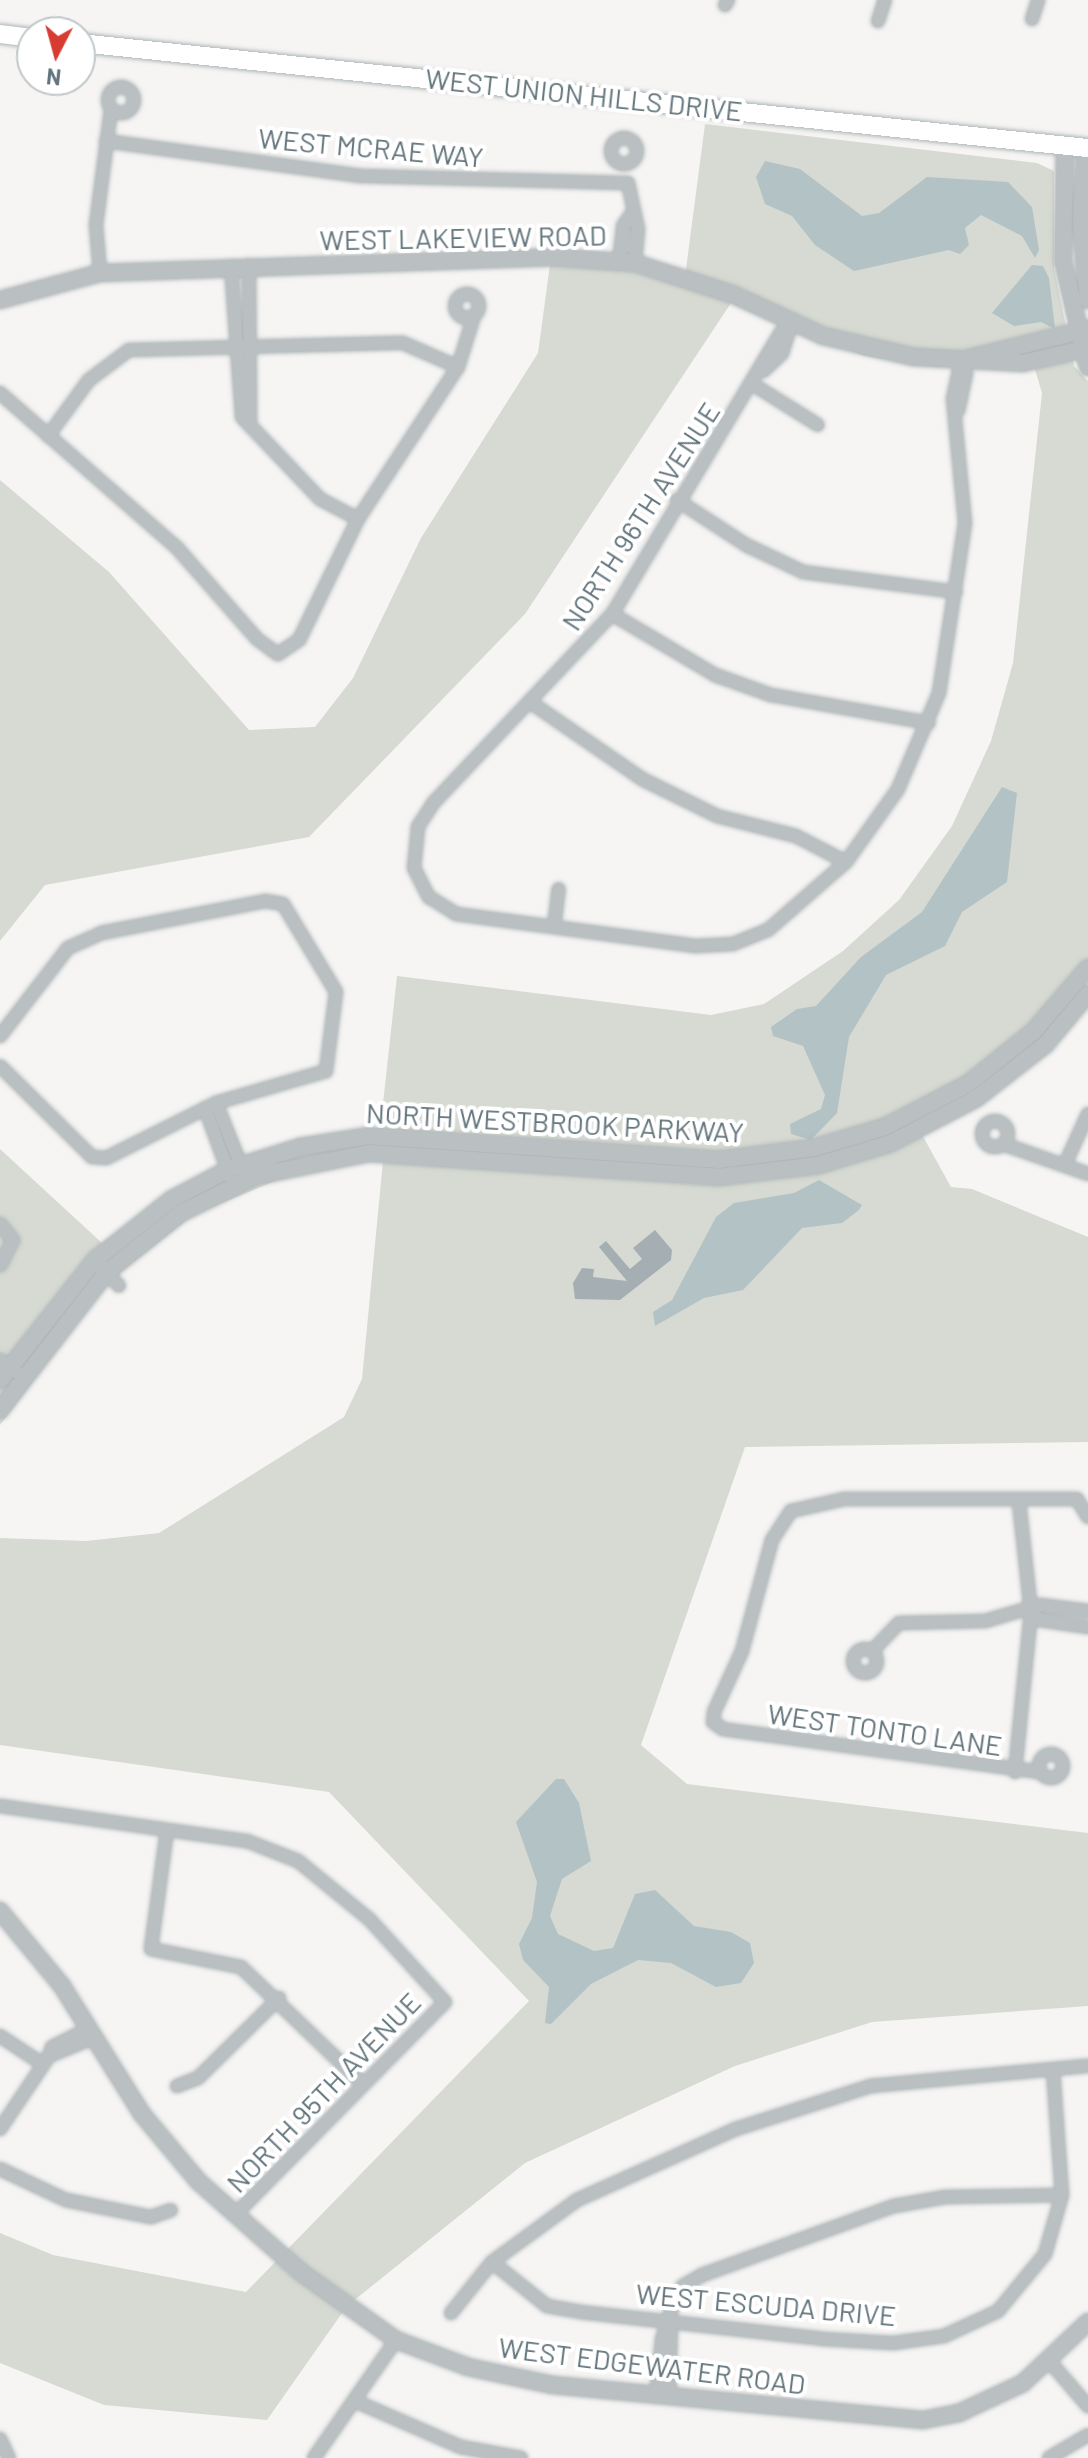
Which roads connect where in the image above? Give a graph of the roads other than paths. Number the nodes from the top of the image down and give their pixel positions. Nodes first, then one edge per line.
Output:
1 (885, 0) edge
2 (1038, 0) edge
3 (1032, 19) dead end
4 (878, 21) dead end
5 (96, 45) edge
6 (111, 110) dead end
7 (106, 141) junction
8 (1065, 146) junction
9 (1087, 148) edge
10 (623, 164) dead end
11 (627, 184) junction
12 (627, 262) junction
13 (249, 265) junction
14 (231, 266) junction
15 (100, 273) junction
16 (0, 300) edge
17 (1088, 300) edge
18 (474, 316) dead end
19 (792, 323) junction
20 (1082, 331) edge
21 (233, 347) junction
22 (251, 347) junction
23 (1085, 348) edge
24 (961, 360) junction
25 (458, 367) junction
26 (1088, 367) edge
27 (754, 385) junction
28 (0, 393) edge
29 (250, 421) junction
30 (818, 425) dead end
31 (48, 436) junction
32 (677, 500) junction
33 (358, 519) junction
34 (956, 592) junction
35 (612, 614) junction
36 (533, 704) junction
37 (929, 723) junction
38 (846, 862) junction
39 (559, 889) dead end
40 (554, 927) junction
41 (1088, 968) edge
42 (1088, 994) edge
43 (0, 1036) edge
44 (0, 1066) edge
45 (210, 1105) junction
46 (1088, 1114) edge
47 (1003, 1144) dead end
48 (606, 1160) junction
49 (1066, 1162) junction
50 (1088, 1174) edge
51 (237, 1175) junction
52 (0, 1224) edge
53 (0, 1265) edge
54 (101, 1266) junction
55 (119, 1286) dead end
56 (8, 1376) edge
57 (0, 1410) edge
58 (1019, 1502) junction
59 (1087, 1507) edge
60 (1088, 1611) edge
61 (1031, 1612) junction
62 (1088, 1627) edge
63 (872, 1651) dead end
64 (1015, 1772) junction
65 (1040, 1772) dead end
66 (0, 1806) edge
67 (167, 1830) junction
68 (0, 1911) edge
69 (279, 1998) junction
70 (92, 2032) junction
71 (0, 2036) edge
72 (49, 2058) junction
73 (1088, 2066) edge
74 (1053, 2070) junction
75 (363, 2084) junction
76 (177, 2086) dead end
77 (0, 2129) edge
78 (0, 2169) edge
79 (1062, 2195) junction
80 (171, 2210) dead end
81 (235, 2215) junction
82 (492, 2262) junction
83 (451, 2313) dead end
84 (671, 2322) junction
85 (1088, 2322) edge
86 (396, 2340) junction
87 (1051, 2363) junction
88 (663, 2398) junction
89 (355, 2401) junction
90 (1088, 2406) edge
91 (1088, 2435) edge
92 (314, 2458) edge
93 (521, 2458) edge
94 (1049, 2458) edge

1 - 4 street
2 - 3 street
5 - 8 main road, WEST UNION HILLS DRIVE
6 - 7 street
7 - 11 street, WEST MCRAE WAY
7 - 15 street
8 - 9 main road, WEST UNION HILLS DRIVE
8 - 20 street
9 - 17 street
10 - 11 street
11 - 12 street
12 - 13 street, WEST LAKEVIEW ROAD
12 - 19 street, WEST LAKEVIEW ROAD
13 - 14 street, WEST LAKEVIEW ROAD
13 - 22 street
14 - 15 street, WEST LAKEVIEW ROAD
14 - 21 street
15 - 16 street, WEST LAKEVIEW ROAD
18 - 25 street
19 - 24 street, WEST LAKEVIEW ROAD
19 - 27 street, NORTH 96TH AVENUE
20 - 23 street
20 - 24 street, WEST LAKEVIEW ROAD
21 - 22 street
21 - 29 street
21 - 31 street
22 - 25 street
22 - 29 street
23 - 24 street, WEST LAKEVIEW ROAD
23 - 26 street
24 - 34 street
25 - 33 street
27 - 30 street
27 - 32 street, NORTH 96TH AVENUE
28 - 31 street
29 - 33 street
31 - 33 street
32 - 34 street
32 - 35 street, NORTH 96TH AVENUE
34 - 37 street
35 - 36 street, NORTH 96TH AVENUE
35 - 37 street
36 - 38 street
36 - 40 street, NORTH 96TH AVENUE
37 - 38 street
38 - 40 street
39 - 40 street
41 - 48 street, NORTH WESTBROOK PARKWAY
42 - 48 street, NORTH WESTBROOK PARKWAY
43 - 45 street
44 - 45 street
45 - 51 street
46 - 49 street
47 - 49 street
48 - 51 street, NORTH WESTBROOK PARKWAY
49 - 50 street
51 - 54 street, NORTH WESTBROOK PARKWAY
52 - 53 street
54 - 55 street
54 - 56 street, NORTH WESTBROOK PARKWAY
56 - 57 street, NORTH WESTBROOK PARKWAY
58 - 59 street
58 - 61 street
58 - 64 street, WEST TONTO LANE
60 - 61 street
61 - 62 street
61 - 63 street
61 - 64 street
64 - 65 street, WEST TONTO LANE
66 - 67 street
67 - 69 street
67 - 75 street, NORTH 95TH AVENUE
68 - 70 street, WEST EDGEWATER ROAD
69 - 75 street
69 - 76 street
70 - 72 street
70 - 81 street, WEST EDGEWATER ROAD
71 - 72 street
72 - 77 street
73 - 74 street
74 - 79 street, WEST ESCUDA DRIVE
74 - 82 street
75 - 81 street, NORTH 95TH AVENUE
78 - 80 street
79 - 84 street
79 - 84 street, WEST ESCUDA DRIVE
81 - 86 street, WEST EDGEWATER ROAD
82 - 83 street
82 - 84 street, WEST ESCUDA DRIVE
84 - 88 street
85 - 87 street, WEST EDGEWATER ROAD
86 - 88 street, WEST EDGEWATER ROAD
86 - 89 street
87 - 88 street, WEST EDGEWATER ROAD
87 - 90 street
89 - 92 street
89 - 93 street
91 - 94 street

